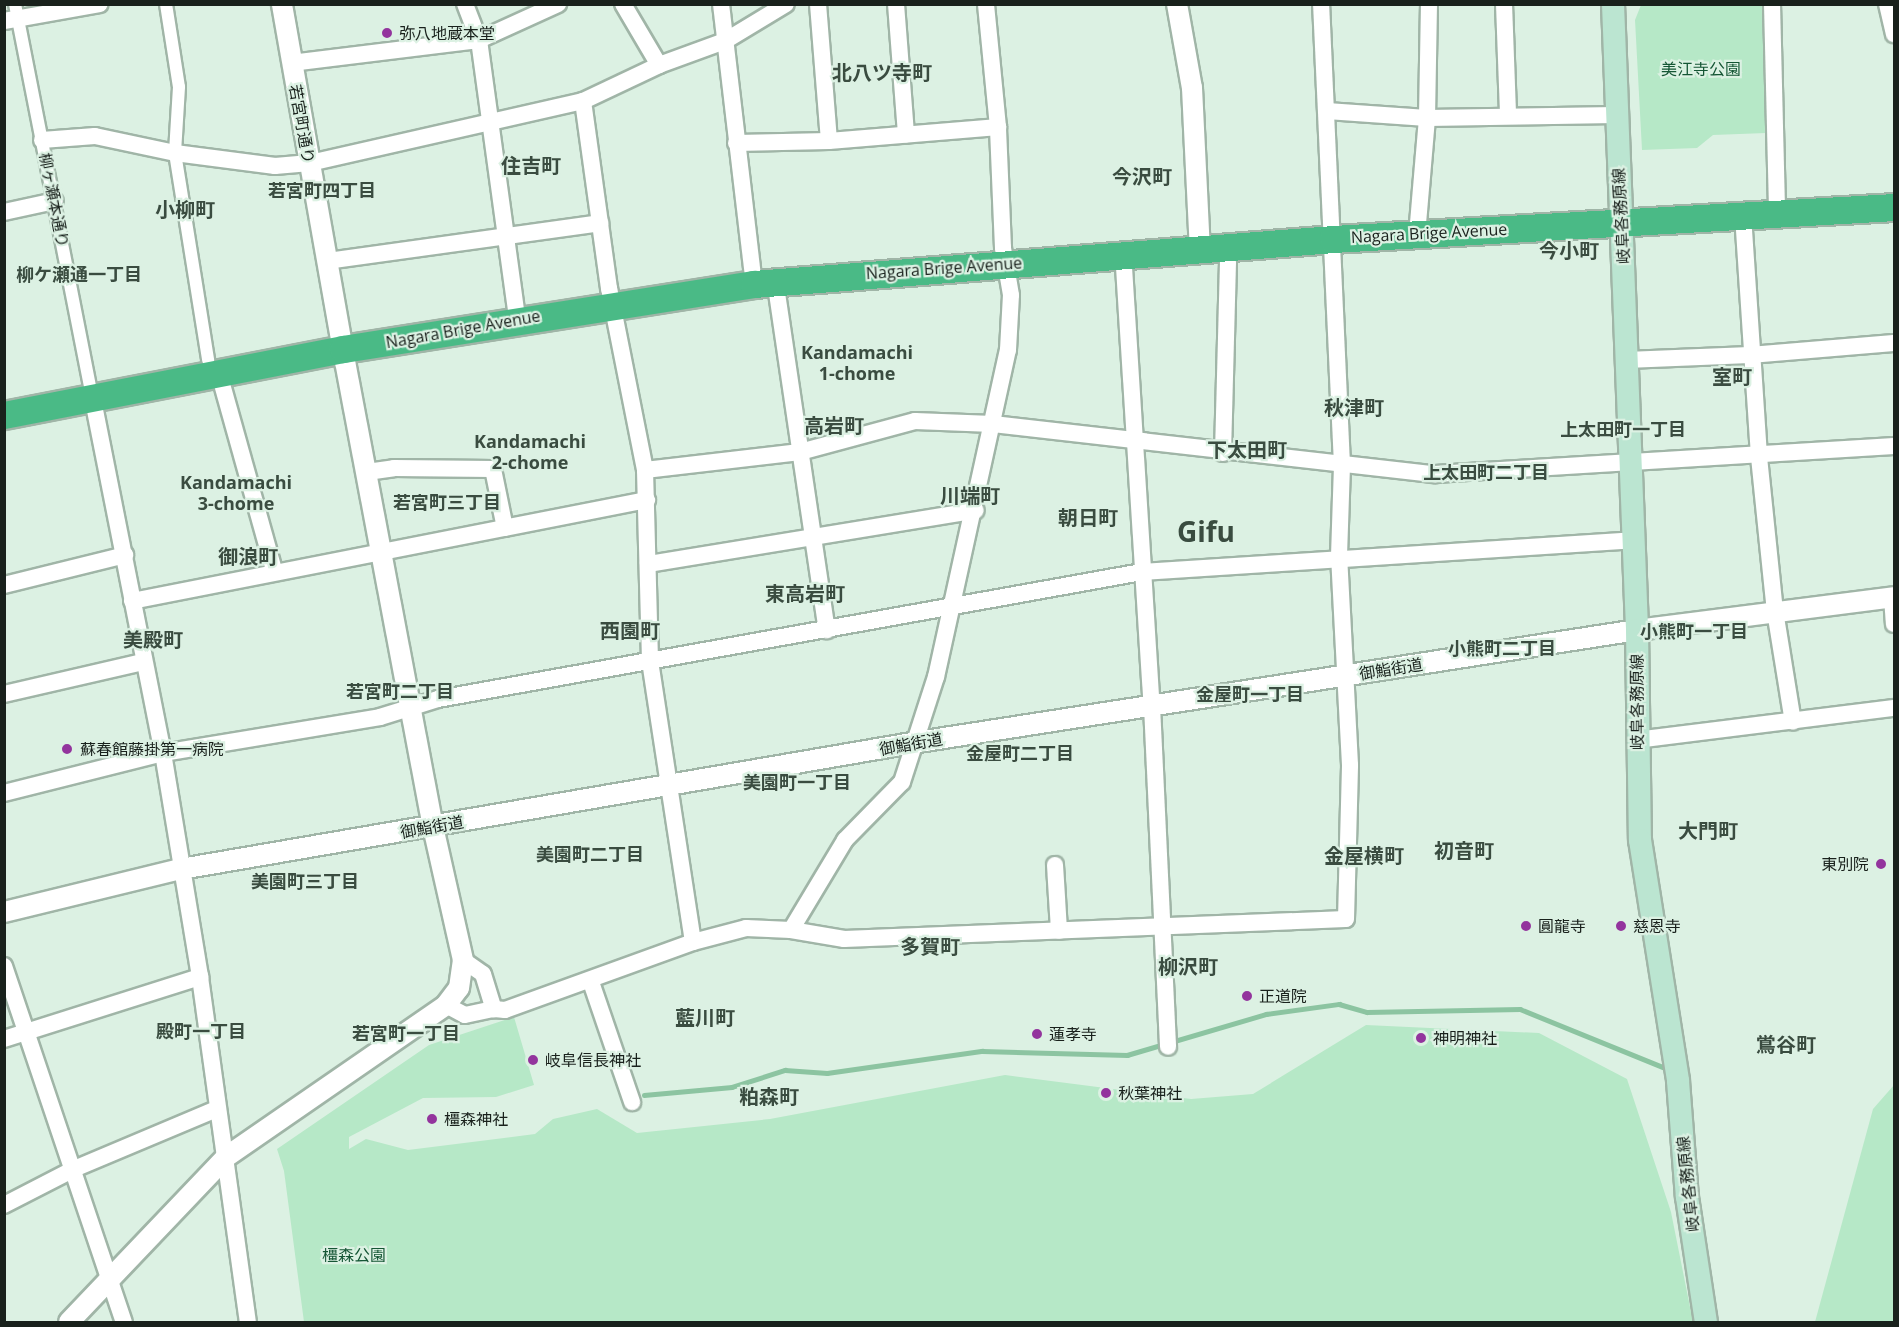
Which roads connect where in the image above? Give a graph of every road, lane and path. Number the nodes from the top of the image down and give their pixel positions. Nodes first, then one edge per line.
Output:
1 (100, 4) edge
2 (166, 4) edge
3 (282, 4) edge
4 (465, 4) edge
5 (558, 4) edge
6 (623, 4) edge
7 (722, 4) edge
8 (786, 4) edge
9 (818, 4) edge
10 (896, 4) edge
11 (986, 4) edge
12 (1177, 4) edge
13 (1321, 4) edge
14 (1429, 4) edge
15 (1504, 4) edge
16 (1613, 4) edge
17 (1772, 4) edge
18 (1887, 4) edge
19 (13, 15) edge
20 (1894, 34) edge
21 (479, 40) junction
22 (725, 41) junction
23 (291, 63) junction
24 (659, 65) junction
25 (583, 101) junction
26 (1327, 111) junction
27 (1508, 115) junction
28 (1616, 115) junction
29 (1427, 118) junction
30 (490, 123) junction
31 (998, 127) junction
32 (906, 135) junction
33 (42, 140) junction
34 (829, 141) junction
35 (736, 143) junction
36 (175, 153) junction
37 (310, 163) junction
38 (55, 201) junction
39 (1894, 207) edge
40 (4, 212) edge
41 (1777, 214) junction
42 (1894, 219) edge
43 (600, 224) junction
44 (1622, 230) junction
45 (1744, 230) junction
46 (504, 235) junction
47 (1417, 235) junction
48 (1334, 247) junction
49 (1200, 250) junction
50 (327, 261) junction
51 (1228, 262) junction
52 (1124, 267) junction
53 (1005, 269) junction
54 (766, 288) junction
55 (614, 310) junction
56 (517, 319) junction
57 (1894, 343) edge
58 (1750, 355) junction
59 (344, 356) junction
60 (208, 360) dead end
61 (1626, 360) junction
62 (222, 384) junction
63 (93, 401) junction
64 (4, 415) edge
65 (993, 424) junction
66 (4, 427) edge
67 (1135, 440) junction
68 (1894, 446) edge
69 (800, 452) junction
70 (1223, 453) junction
71 (1759, 457) junction
72 (1342, 465) junction
73 (1631, 465) junction
74 (645, 470) junction
75 (367, 472) junction
76 (647, 500) junction
77 (976, 510) junction
78 (505, 528) junction
79 (813, 538) junction
80 (1633, 540) junction
81 (381, 552) junction
82 (125, 555) junction
83 (1339, 556) junction
84 (648, 564) junction
85 (274, 570) junction
86 (1142, 572) junction
87 (4, 585) edge
88 (1893, 597) edge
89 (132, 600) junction
90 (951, 605) junction
91 (1775, 611) junction
92 (1894, 624) edge
93 (826, 630) junction
94 (1637, 630) junction
95 (650, 661) junction
96 (143, 662) junction
97 (1344, 676) junction
98 (4, 694) edge
99 (1152, 706) junction
100 (411, 707) junction
101 (1894, 708) edge
102 (1793, 722) junction
103 (1636, 740) junction
104 (912, 743) junction
105 (163, 753) junction
106 (671, 786) junction
107 (4, 794) edge
108 (433, 827) junction
109 (1055, 865) dead end
110 (181, 869) junction
111 (4, 912) edge
112 (1161, 927) junction
113 (791, 930) junction
114 (1059, 931) junction
115 (693, 942) junction
116 (463, 960) junction
117 (4, 966) edge
118 (200, 977) junction
119 (591, 982) junction
120 (446, 1005) junction
121 (494, 1009) junction
122 (27, 1032) junction
123 (4, 1039) edge
124 (1168, 1047) dead end
125 (632, 1102) dead end
126 (217, 1109) junction
127 (226, 1157) junction
128 (74, 1169) junction
129 (4, 1205) edge
130 (111, 1278) junction
131 (69, 1323) edge
132 (124, 1323) edge
133 (248, 1323) edge
134 (1706, 1323) edge

1 - 19 street
2 - 36 street
3 - 23 street, 若宮町通り
4 - 21 street
5 - 21 street
6 - 24 street
7 - 22 street
8 - 22 street
9 - 34 street
10 - 32 street
11 - 31 street
12 - 49 street
13 - 26 street
14 - 29 street
15 - 27 street
16 - 28 main road, 岐阜各務原線
17 - 41 street
18 - 20 street
19 - 33 street, 柳ヶ瀬本通り
21 - 23 street
21 - 30 street
22 - 24 street
22 - 35 street
23 - 37 street, 若宮町通り
24 - 25 street
25 - 30 street
25 - 43 street
26 - 29 street
26 - 48 street
27 - 28 street
27 - 29 street
28 - 44 main road, 岐阜各務原線
29 - 47 street
30 - 37 street
30 - 46 street
31 - 32 street
31 - 53 street
32 - 34 street
33 - 36 street
33 - 38 street, 柳ヶ瀬本通り
34 - 35 street
35 - 54 street
36 - 37 street
36 - 60 street
37 - 50 street, 若宮町通り
38 - 40 street
38 - 63 street, 柳ヶ瀬本通り
39 - 41 highway, Nagara Brige Avenue
41 - 44 highway, Nagara Brige Avenue
42 - 45 highway, Nagara Brige Avenue
43 - 46 street
43 - 55 street
44 - 45 highway, Nagara Brige Avenue
44 - 47 highway, Nagara Brige Avenue
44 - 48 highway, Nagara Brige Avenue
44 - 61 main road, 岐阜各務原線
45 - 58 street
46 - 50 street
46 - 56 street
47 - 48 highway, Nagara Brige Avenue
48 - 49 highway, Nagara Brige Avenue
48 - 51 highway, Nagara Brige Avenue
48 - 72 street
49 - 53 highway, Nagara Brige Avenue
50 - 59 street, 若宮町通り
51 - 52 highway, Nagara Brige Avenue
51 - 70 street
52 - 53 highway, Nagara Brige Avenue
52 - 67 street
53 - 54 highway, Nagara Brige Avenue
53 - 65 street
54 - 55 highway, Nagara Brige Avenue
54 - 69 street
55 - 56 highway, Nagara Brige Avenue
55 - 59 highway, Nagara Brige Avenue
55 - 74 street
56 - 59 highway, Nagara Brige Avenue
57 - 58 street
58 - 61 street
58 - 71 street
59 - 62 highway, Nagara Brige Avenue
59 - 63 highway, Nagara Brige Avenue
59 - 75 street, 若宮町通り
61 - 73 main road, 岐阜各務原線
62 - 63 highway, Nagara Brige Avenue
62 - 85 street
63 - 64 highway, Nagara Brige Avenue
63 - 66 highway, Nagara Brige Avenue
63 - 82 street
65 - 67 street
65 - 69 street
65 - 77 street
67 - 70 street
67 - 86 street
68 - 71 street
69 - 74 street
69 - 79 street
70 - 72 street
71 - 73 street
71 - 91 street
72 - 73 street
72 - 83 street
73 - 80 main road, 岐阜各務原線
74 - 76 street
75 - 78 street
75 - 81 street, 若宮町通り
76 - 78 street
76 - 84 street
77 - 79 street
77 - 90 street
78 - 81 street
79 - 84 street
79 - 93 street
80 - 83 street
80 - 94 main road, 岐阜各務原線
81 - 85 street
81 - 100 street, 若宮町通り
82 - 87 street
82 - 89 street
83 - 86 street
83 - 97 street
84 - 95 street
85 - 89 street
86 - 90 street
86 - 99 street
88 - 91 street, 御鮨街道
88 - 92 street
89 - 96 street
90 - 93 street
90 - 104 street
91 - 94 street, 御鮨街道
91 - 102 street
93 - 95 street
94 - 97 street, 御鮨街道
94 - 103 main road, 岐阜各務原線
95 - 100 street
95 - 106 street
96 - 98 street
96 - 105 street
97 - 99 street, 御鮨街道
97 - 112 street
99 - 104 street, 御鮨街道
99 - 112 street
100 - 105 street
100 - 108 street, 若宮町通り
101 - 102 street
102 - 103 street
103 - 134 main road, 岐阜各務原線
104 - 106 street, 御鮨街道
104 - 113 street
105 - 107 street
105 - 110 street
106 - 108 street, 御鮨街道
106 - 115 street
108 - 110 street, 御鮨街道
108 - 116 street, 若宮町通り
109 - 114 street
110 - 111 street, 御鮨街道
110 - 118 street
112 - 114 street
112 - 124 street
113 - 114 street
113 - 115 street
115 - 119 street
116 - 120 street
116 - 121 street
117 - 122 street
118 - 122 street
118 - 126 street
119 - 121 street
119 - 125 street
120 - 121 street
120 - 127 street
122 - 123 street
122 - 128 street
126 - 127 street
126 - 128 street
127 - 130 street
127 - 133 street
128 - 129 street
128 - 130 street
130 - 131 street
130 - 132 street

